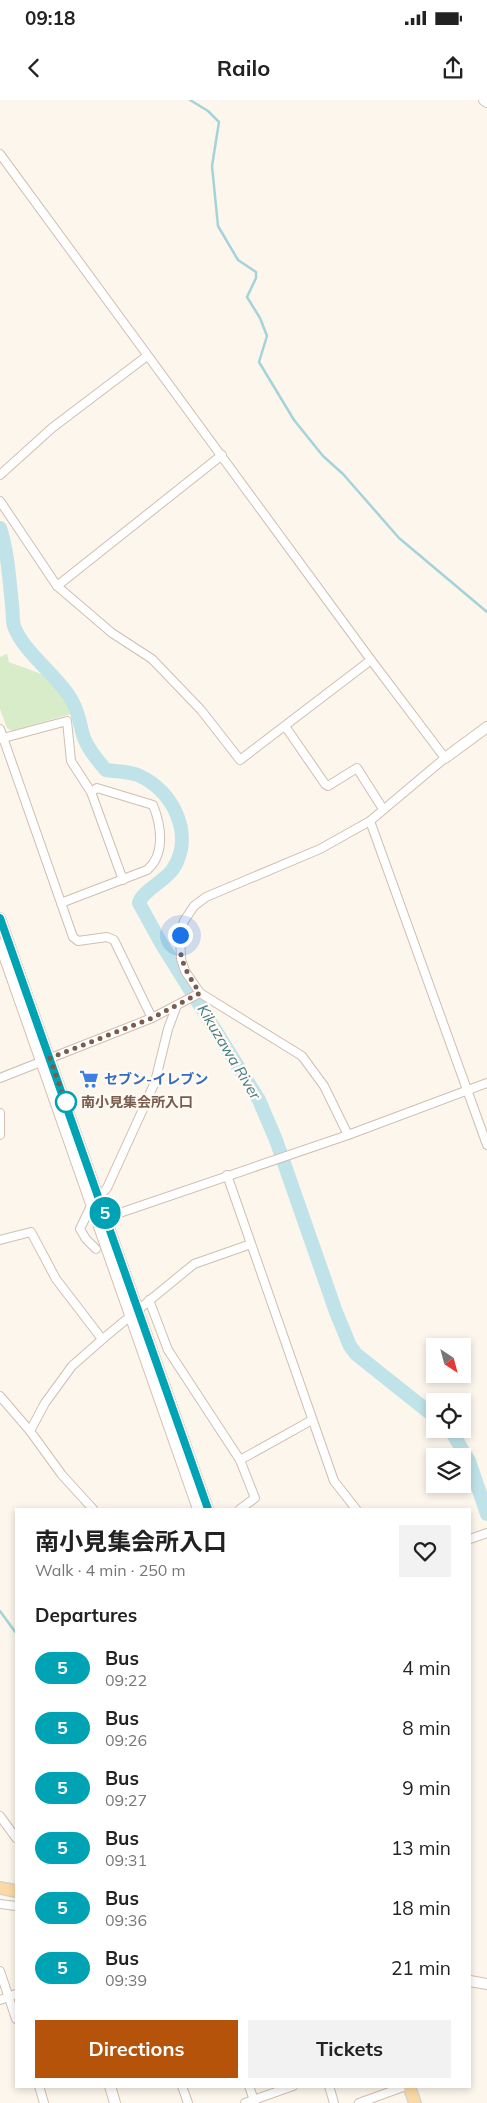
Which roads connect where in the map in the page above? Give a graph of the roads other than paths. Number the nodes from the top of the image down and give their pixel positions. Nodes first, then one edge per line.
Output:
1 (484, 100) edge
2 (487, 102) edge
3 (0, 154) edge
4 (147, 356) junction
5 (222, 455) junction
6 (0, 475) edge
7 (0, 501) edge
8 (57, 586) junction
9 (371, 660) junction
10 (285, 726) junction
11 (487, 727) edge
12 (0, 729) edge
13 (2, 738) edge
14 (446, 758) junction
15 (91, 792) junction
16 (383, 809) junction
17 (370, 821) junction
18 (123, 880) junction
19 (61, 903) junction
20 (1, 922) edge
21 (0, 944) edge
22 (200, 993) junction
23 (177, 1005) junction
24 (152, 1018) junction
25 (46, 1060) junction
26 (0, 1078) edge
27 (487, 1084) edge
28 (467, 1091) junction
29 (0, 1113) edge
30 (0, 1135) edge
31 (348, 1135) junction
32 (487, 1145) edge
33 (228, 1175) junction
34 (99, 1197) junction
35 (91, 1206) junction
36 (102, 1220) junction
37 (0, 1240) edge
38 (251, 1244) junction
39 (96, 1250) dead end
40 (149, 1300) junction
41 (134, 1313) junction
42 (102, 1339) junction
43 (0, 1396) edge
44 (312, 1420) junction
45 (30, 1431) junction
46 (240, 1460) junction
47 (92, 1508) edge
48 (198, 1508) edge
49 (208, 1508) edge
50 (241, 1508) edge
51 (355, 1508) edge
52 (487, 1533) edge
53 (471, 1539) edge
54 (0, 1816) edge
55 (15, 1837) edge
56 (0, 1888) edge
57 (15, 1891) edge
58 (0, 1904) edge
59 (15, 1906) edge
60 (0, 1971) edge
61 (471, 1982) edge
62 (487, 1984) edge
63 (12, 1996) edge
64 (0, 2000) edge
65 (15, 2013) edge
66 (40, 2088) edge
67 (111, 2088) edge
68 (183, 2088) edge
69 (250, 2088) edge
70 (288, 2088) edge
71 (330, 2088) edge
72 (402, 2088) edge
73 (409, 2088) edge
74 (254, 2102) edge
75 (44, 2103) edge
76 (115, 2103) edge
77 (188, 2103) edge
78 (246, 2103) edge
79 (334, 2103) edge
80 (359, 2103) edge
81 (415, 2103) edge

1 - 2 main road
3 - 4 street
4 - 5 street
4 - 6 street
5 - 8 street
5 - 9 street
7 - 8 street
8 - 10 street
9 - 10 street
9 - 14 street
10 - 16 street
11 - 14 main road
12 - 13 street
13 - 15 street
13 - 19 street
14 - 16 street
15 - 18 street
15 - 18 street
16 - 17 street
17 - 22 street
17 - 28 street
18 - 19 street
19 - 24 street
20 - 25 main road
21 - 25 main road
22 - 23 street
22 - 31 street
23 - 24 street
23 - 34 street
24 - 25 street
25 - 26 street
25 - 34 main road
25 - 35 main road
27 - 28 street
28 - 31 street
28 - 32 street
29 - 30 street
31 - 33 street
33 - 36 street
33 - 38 street
34 - 35 street
34 - 36 main road
35 - 36 main road
35 - 39 street
36 - 41 main road
37 - 42 street
38 - 40 street
38 - 44 street
40 - 41 street
40 - 46 street
41 - 42 street
41 - 48 main road
41 - 49 main road
42 - 45 street
43 - 45 street
44 - 46 street
44 - 51 street
45 - 47 street
46 - 50 street
52 - 53 street
54 - 55 street
56 - 57 main road
58 - 59 street
60 - 63 street
61 - 62 main road
63 - 64 street
63 - 65 street
66 - 75 street
67 - 76 main road
68 - 77 street
69 - 74 street
70 - 74 street
71 - 79 street
72 - 80 street
73 - 81 main road
74 - 78 street

